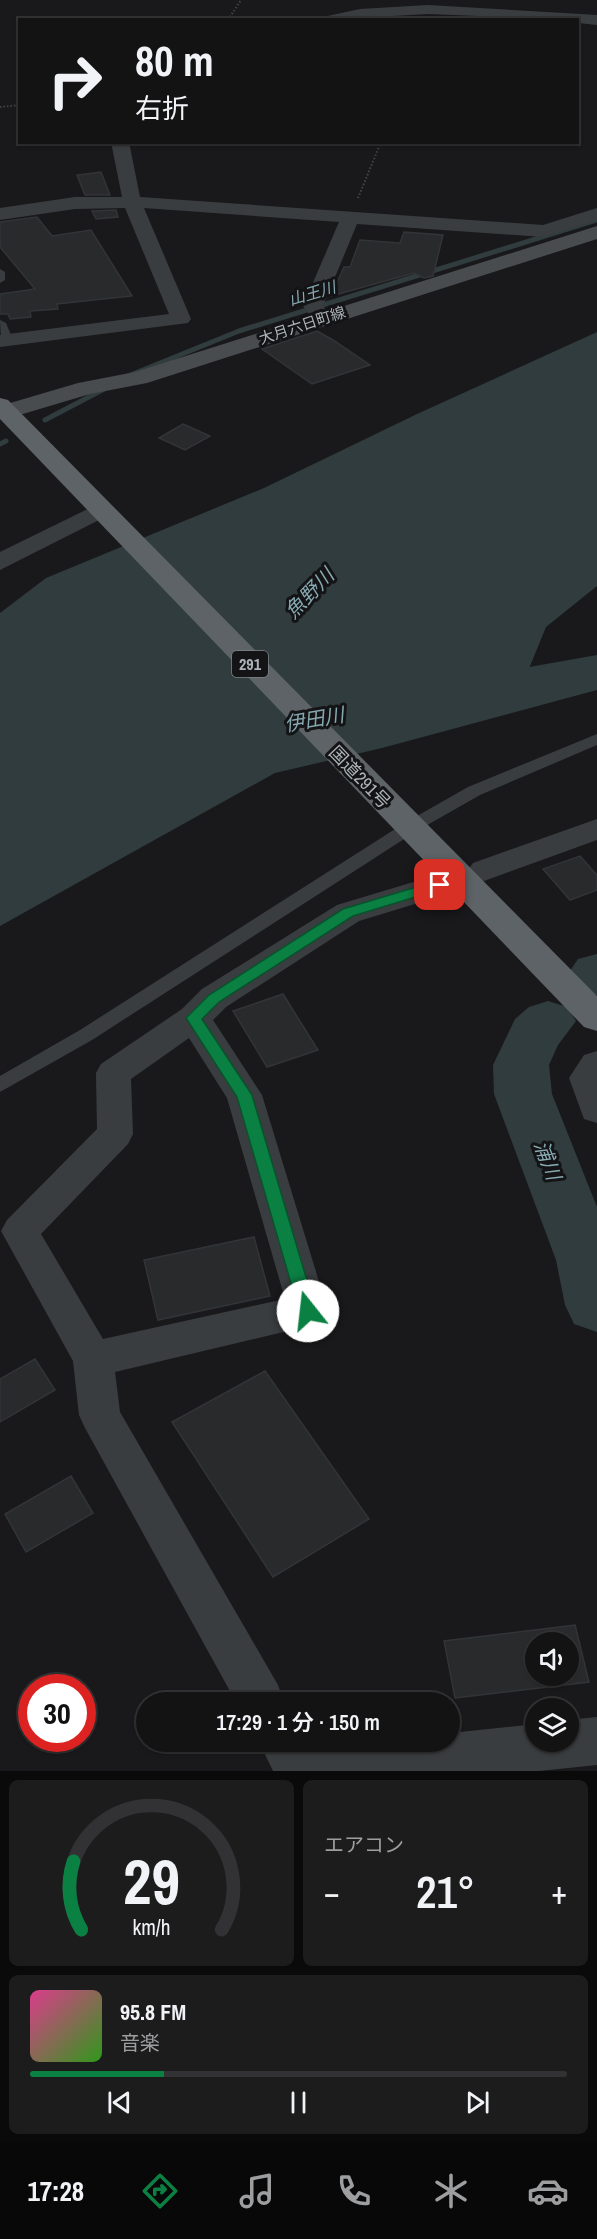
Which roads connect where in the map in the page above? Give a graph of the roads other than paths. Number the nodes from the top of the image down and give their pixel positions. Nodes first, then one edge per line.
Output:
1 (337, 18) edge
2 (557, 18) edge
3 (579, 19) edge
4 (597, 20) edge
5 (120, 144) edge
6 (132, 201) junction
7 (0, 214) edge
8 (597, 214) edge
9 (351, 216) junction
10 (597, 232) edge
11 (0, 272) edge
12 (0, 280) edge
13 (322, 318) junction
14 (2, 335) edge
15 (2, 410) edge
16 (103, 513) junction
17 (0, 562) edge
18 (597, 739) edge
19 (401, 819) junction
20 (597, 829) edge
21 (484, 870) dead end
22 (440, 885) dead end
23 (194, 1018) junction
24 (597, 1018) edge
25 (597, 1065) edge
26 (0, 1085) edge
27 (597, 1109) edge
28 (93, 1359) junction
29 (255, 1692) edge
30 (597, 1740) edge
31 (289, 1752) edge
32 (299, 1771) edge
33 (319, 1771) edge

1 - 2 street
3 - 4 street
5 - 6 street
6 - 7 street
6 - 9 street
6 - 14 street
8 - 9 street
9 - 13 street
10 - 13 main road, 大月六日町線
11 - 12 lane
13 - 15 main road, 大月六日町線
15 - 16 highway, 国道291号 / 291
16 - 17 street
16 - 19 highway, 国道291号 / 291
18 - 19 lane
19 - 24 highway, 国道291号 / 291
19 - 26 lane
20 - 21 street
22 - 23 street
23 - 28 street
23 - 28 street
25 - 27 street
28 - 29 street
30 - 33 street
31 - 32 street

